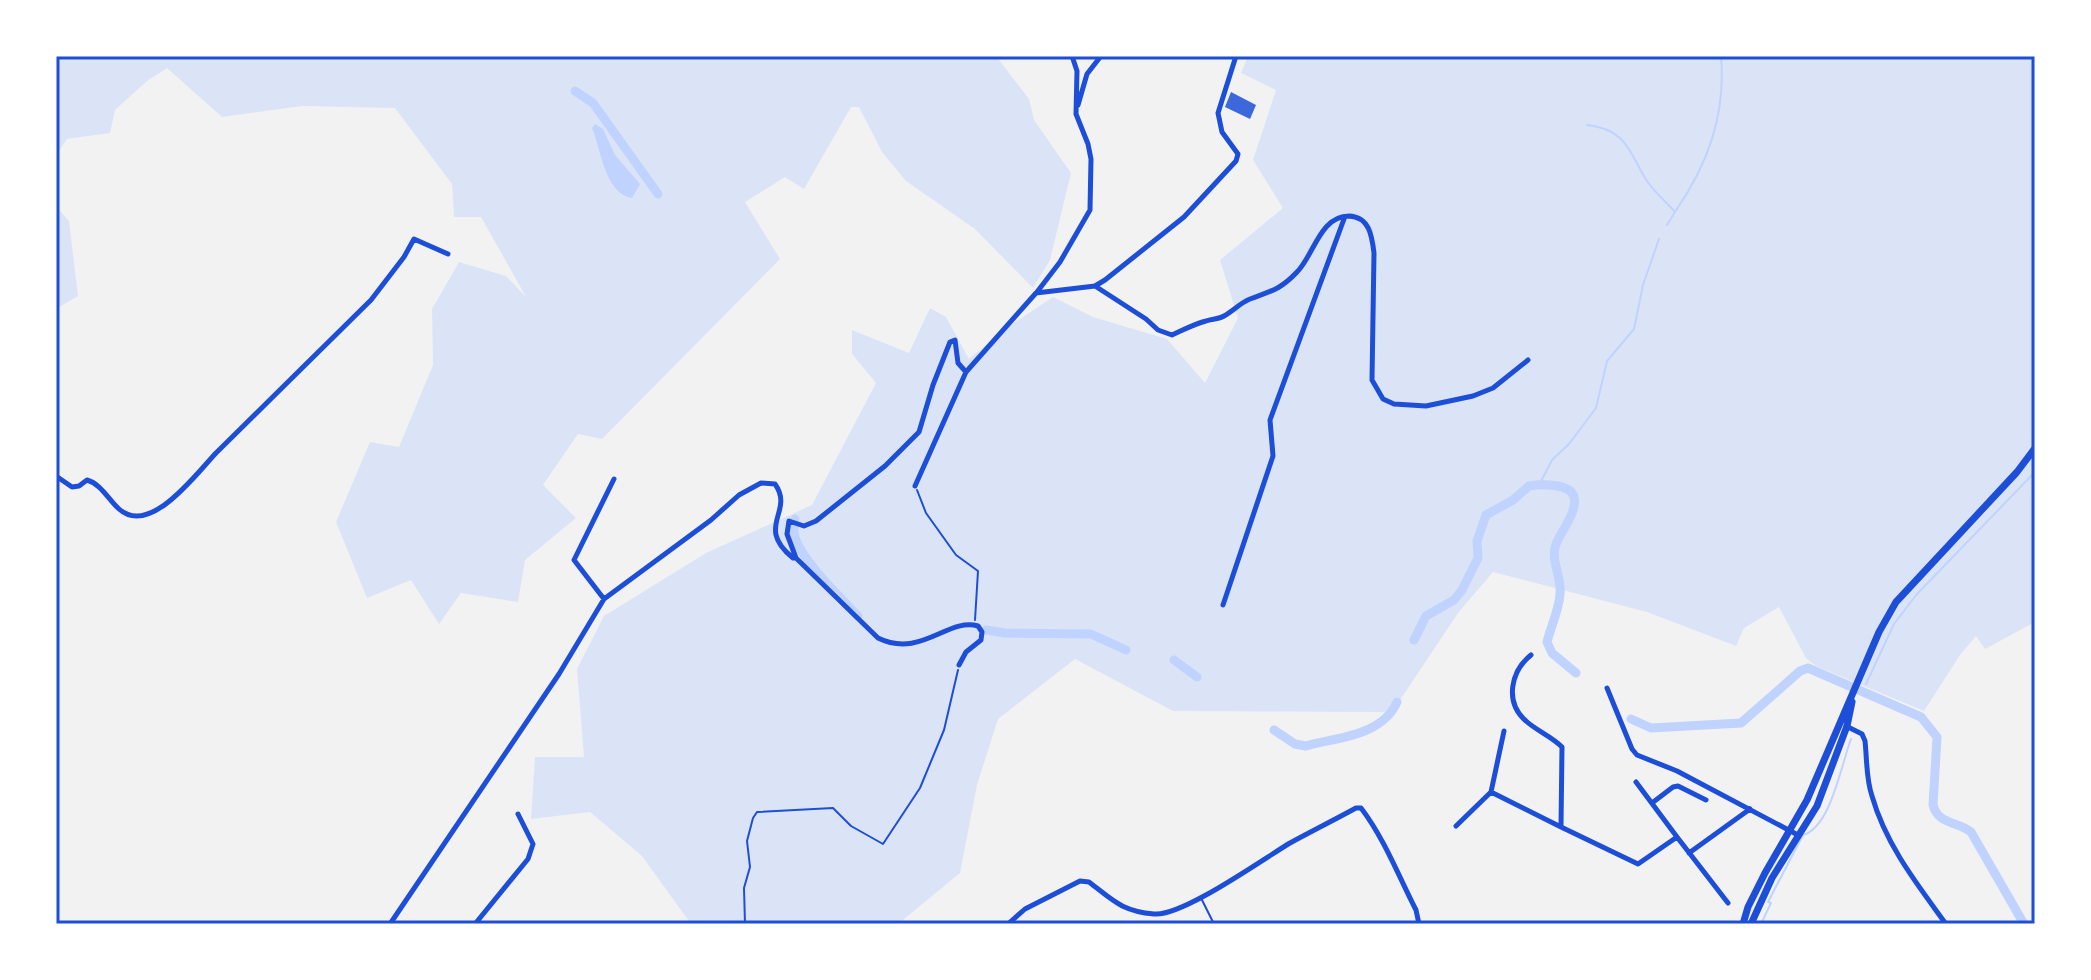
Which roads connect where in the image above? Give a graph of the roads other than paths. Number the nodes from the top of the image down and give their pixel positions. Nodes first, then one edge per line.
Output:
1 (1072, 56) edge
2 (1101, 56) edge
3 (1236, 56) edge
4 (1076, 114) junction
5 (1344, 218) junction
6 (448, 254) dead end
7 (1095, 286) junction
8 (1036, 293) junction
9 (1528, 360) dead end
10 (966, 372) junction
11 (2035, 448) edge
12 (56, 476) edge
13 (614, 479) dead end
14 (915, 486) road end
15 (796, 558) junction
16 (604, 599) junction
17 (1223, 605) dead end
18 (1531, 655) dead end
19 (959, 665) road end
20 (1607, 688) dead end
21 (1842, 725) junction
22 (1504, 731) dead end
23 (1636, 782) dead end
24 (1491, 792) junction
25 (1706, 800) dead end
26 (1652, 803) junction
27 (1751, 809) junction
28 (518, 814) dead end
29 (1456, 826) dead end
30 (1561, 827) junction
31 (1789, 830) junction
32 (1798, 835) junction
33 (1677, 837) junction
34 (1689, 853) junction
35 (1768, 875) junction
36 (1200, 897) junction
37 (1728, 903) dead end
38 (390, 924) edge
39 (475, 924) edge
40 (1008, 924) edge
41 (1214, 924) edge
42 (1419, 924) edge
43 (1450, 924) edge
44 (1457, 924) edge
45 (1743, 924) edge
46 (1751, 924) edge
47 (1946, 924) edge

1 - 4 street
2 - 4 street
3 - 7 street
4 - 8 street
5 - 7 street
5 - 9 street
5 - 17 street
6 - 12 street
7 - 8 street
8 - 10 street
10 - 14 street
10 - 15 street
11 - 21 main road
13 - 16 street
15 - 16 street
15 - 19 street
16 - 38 street
18 - 30 street
20 - 27 street
21 - 31 main road
21 - 32 main road
21 - 47 street
22 - 24 street
23 - 26 street
24 - 29 street
24 - 30 street
25 - 26 street
26 - 33 street
27 - 31 street
27 - 34 street
28 - 39 street
30 - 33 street
31 - 32 street
31 - 35 main road
32 - 35 main road
33 - 34 street
34 - 37 street
35 - 45 main road
35 - 46 main road
36 - 40 street
36 - 41 lane
36 - 42 street
43 - 44 street

